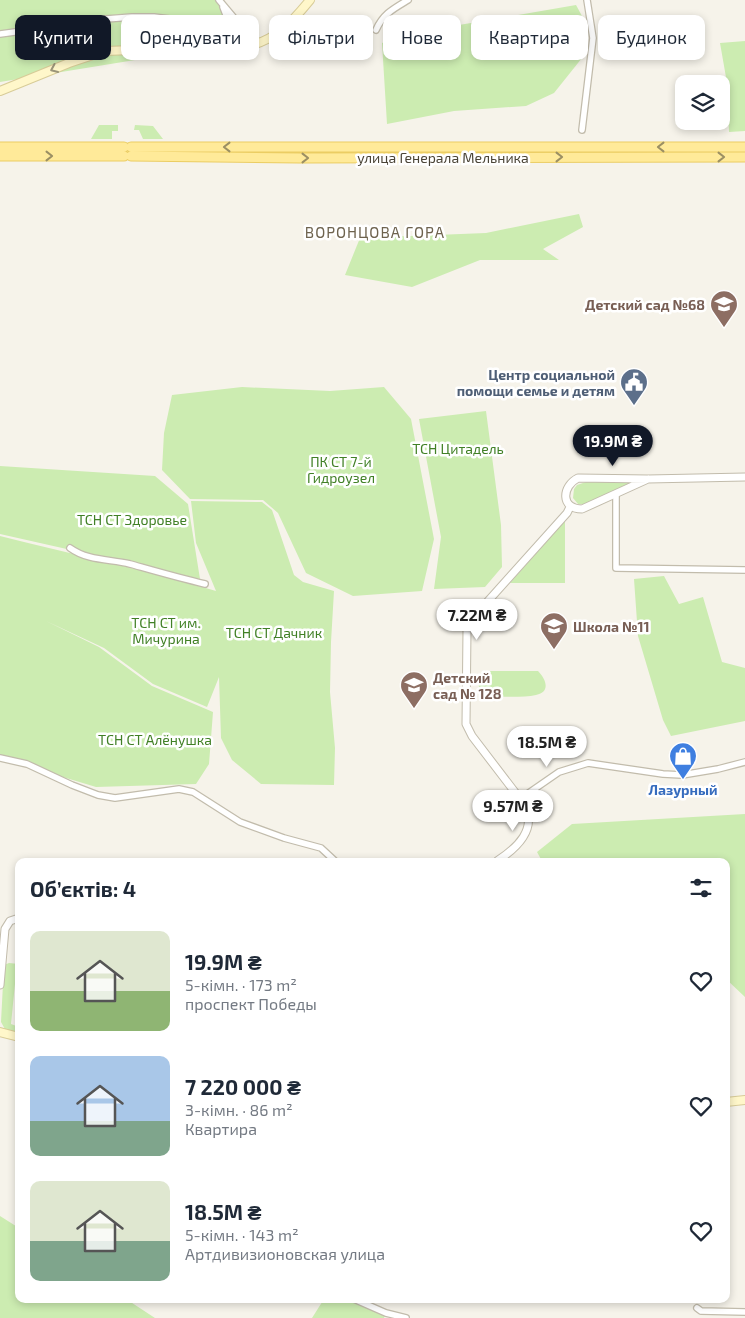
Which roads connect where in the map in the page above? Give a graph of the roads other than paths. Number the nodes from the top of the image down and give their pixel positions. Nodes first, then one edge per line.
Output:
1 (310, 0) edge
2 (408, 0) edge
3 (587, 0) edge
4 (220, 1) edge
5 (232, 15) edge
6 (121, 18) edge
7 (376, 30) dead end
8 (0, 34) edge
9 (259, 43) edge
10 (121, 50) edge
11 (0, 91) edge
12 (582, 130) dead end
13 (0, 147) edge
14 (745, 147) edge
15 (387, 148) junction
16 (128, 152) junction
17 (0, 156) edge
18 (387, 157) junction
19 (745, 157) edge
20 (745, 477) edge
21 (648, 479) junction
22 (616, 494) junction
23 (570, 507) junction
24 (70, 548) dead end
25 (745, 570) edge
26 (205, 584) dead end
27 (0, 758) edge
28 (745, 762) edge
29 (520, 799) junction
30 (332, 858) edge
31 (501, 858) edge
32 (15, 919) edge
33 (0, 985) edge
34 (0, 1032) edge
35 (15, 1036) edge
36 (745, 1100) edge
37 (730, 1102) edge
38 (363, 1303) edge
39 (697, 1308) dead end
40 (745, 1312) edge
41 (406, 1318) edge

1 - 9 main road
2 - 7 street
3 - 12 street
4 - 5 street
6 - 8 street
10 -> 11 main road
13 - 16 main road, улица Генерала Мельника
14 -> 15 main road, улица Генерала Мельника
15 -> 16 main road, улица Генерала Мельника
15 - 18 main road
17 -> 16 main road, улица Генерала Мельника
16 -> 18 main road, улица Генерала Мельника
18 -> 19 main road, улица Генерала Мельника
20 - 21 street
21 - 22 street
21 - 23 street
22 - 23 street
22 - 25 street
23 - 29 street
24 - 26 street
27 - 30 street
28 - 29 street
29 - 31 street
32 - 33 street
34 - 35 main road
36 - 37 main road
38 - 41 street
39 - 40 street

